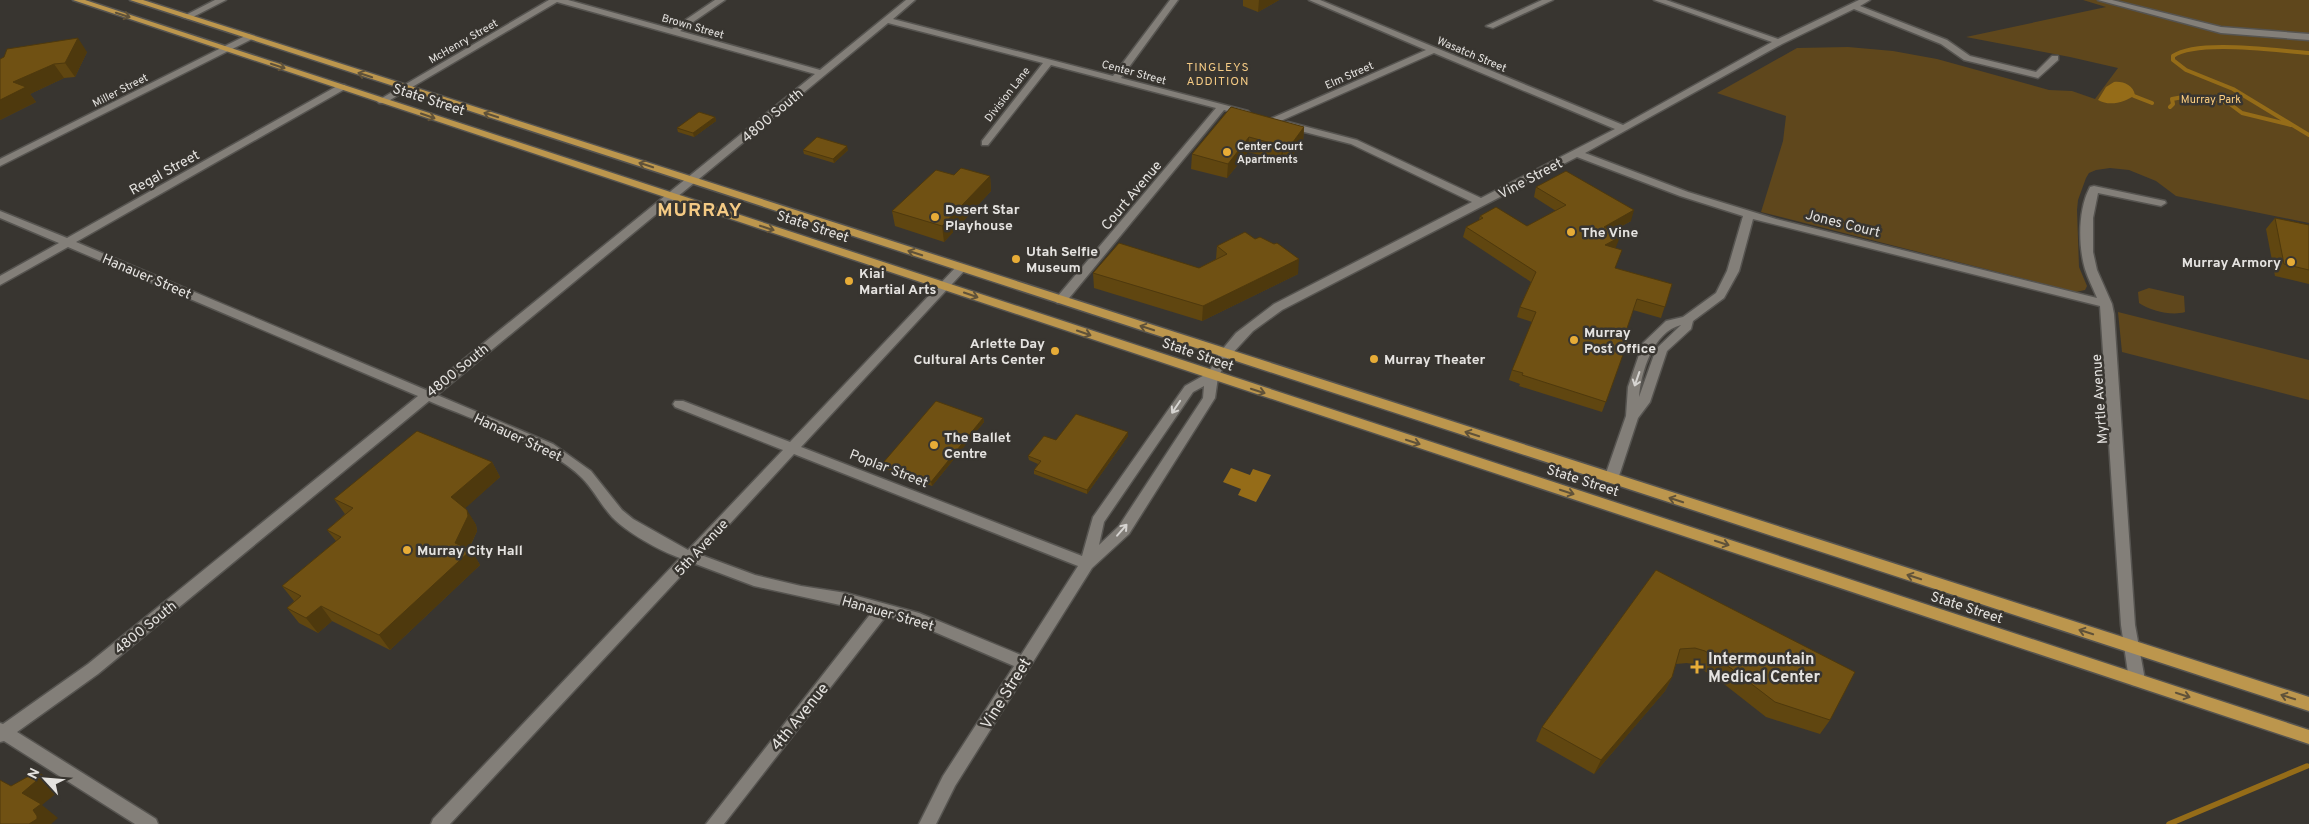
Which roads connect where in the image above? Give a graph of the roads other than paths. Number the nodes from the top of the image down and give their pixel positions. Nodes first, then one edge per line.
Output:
1 (77, 0) edge
2 (134, 0) edge
3 (222, 0) edge
4 (554, 0) edge
5 (559, 0) edge
6 (721, 0) edge
7 (911, 0) edge
8 (1174, 0) edge
9 (1313, 0) edge
10 (1549, 0) edge
11 (1658, 0) edge
12 (1866, 0) edge
13 (2102, 0) edge
14 (1852, 6) junction
15 (186, 17) junction
16 (887, 20) junction
17 (1490, 26) dead end
18 (673, 32) junction
19 (249, 37) junction
20 (2309, 37) edge
21 (1779, 42) junction
22 (226, 49) junction
23 (1434, 50) junction
24 (2055, 58) dead end
25 (1049, 62) junction
26 (821, 73) junction
27 (1114, 79) junction
28 (342, 87) junction
29 (405, 88) junction
30 (382, 101) junction
31 (1222, 107) junction
32 (1264, 118) junction
33 (1623, 130) junction
34 (985, 143) dead end
35 (1578, 153) junction
36 (0, 163) edge
37 (692, 180) junction
38 (671, 197) junction
39 (1482, 203) junction
40 (2161, 203) dead end
41 (0, 214) edge
42 (1749, 214) junction
43 (68, 242) junction
44 (961, 268) junction
45 (0, 281) edge
46 (944, 286) junction
47 (1061, 300) junction
48 (2106, 304) junction
49 (1227, 354) junction
50 (1212, 376) junction
51 (425, 396) junction
52 (679, 404) dead end
53 (792, 448) junction
54 (1611, 479) junction
55 (691, 557) junction
56 (1087, 564) junction
57 (884, 608) junction
58 (2132, 647) junction
59 (1023, 663) junction
60 (2137, 680) junction
61 (2309, 704) edge
62 (1, 732) edge
63 (2309, 736) edge
64 (150, 824) edge
65 (439, 824) edge
66 (714, 824) edge
67 (927, 824) edge

1 -> 22 main road, State Street
2 - 15 main road, State Street
3 - 15 street
4 - 29 street, McHenry Street
5 - 18 street, Brown Street
6 - 18 street
7 - 16 street, 4800 South
8 - 27 street
9 - 23 street, Wasatch Street
10 - 17 street
11 - 21 street
12 - 14 street, Vine Street
13 - 20 street
14 - 21 street, Vine Street
14 - 24 street
15 - 19 main road, State Street
16 - 25 street, Center Street
16 - 26 street, 4800 South
18 - 26 street, Brown Street
19 - 22 street, Miller Street
29 -> 19 main road, State Street
21 - 33 street, Vine Street
22 -> 28 main road, State Street
22 - 36 street, Miller Street
23 - 32 street, Elm Street
23 - 33 street, Wasatch Street
25 - 27 street, Center Street
25 - 34 street, Division Lane
26 - 37 street, 4800 South
27 - 31 street, Center Street
28 - 30 main road, State Street
28 - 43 street, Regal Street
29 - 30 street, McHenry Street
37 -> 29 main road, State Street
30 -> 38 main road, State Street
31 - 32 street, Center Street
31 - 47 street, Court Avenue
32 - 39 street, Center Street
33 - 35 street, Vine Street
35 - 39 street, Vine Street
35 - 42 street, Jones Court
37 - 38 street, 4800 South
44 -> 37 main road, State Street
38 -> 46 main road, State Street
38 - 51 street, 4800 South
39 - 49 street, Vine Street
40 - 48 street, Myrtle Avenue
41 - 43 street, Hanauer Street
42 - 48 street, Jones Court
42 - 54 street
43 - 45 street, Regal Street
43 - 51 street, Hanauer Street
44 - 46 street, 5th Avenue
44 - 47 main road, State Street
46 -> 50 main road, State Street
46 - 53 street, 5th Avenue
49 -> 47 main road, State Street
48 - 58 street, Myrtle Avenue
49 - 50 street, Vine Street
54 -> 49 main road, State Street
56 -> 50 street, Vine Street
50 -> 56 street, Vine Street
50 -> 60 main road, State Street
51 - 55 street, Hanauer Street
51 - 62 street, 4800 South
52 - 53 street, Poplar Street
53 - 55 street, 5th Avenue
53 - 56 street, Poplar Street
58 -> 54 main road, State Street
55 - 57 street, Hanauer Street
55 - 65 street, 5th Avenue
56 - 59 street, Vine Street
57 - 59 street, Hanauer Street
57 - 66 street, 4th Avenue
58 - 60 street, Myrtle Avenue
61 -> 58 main road, State Street
59 - 67 street, Vine Street
60 -> 63 main road, State Street
62 - 64 street

